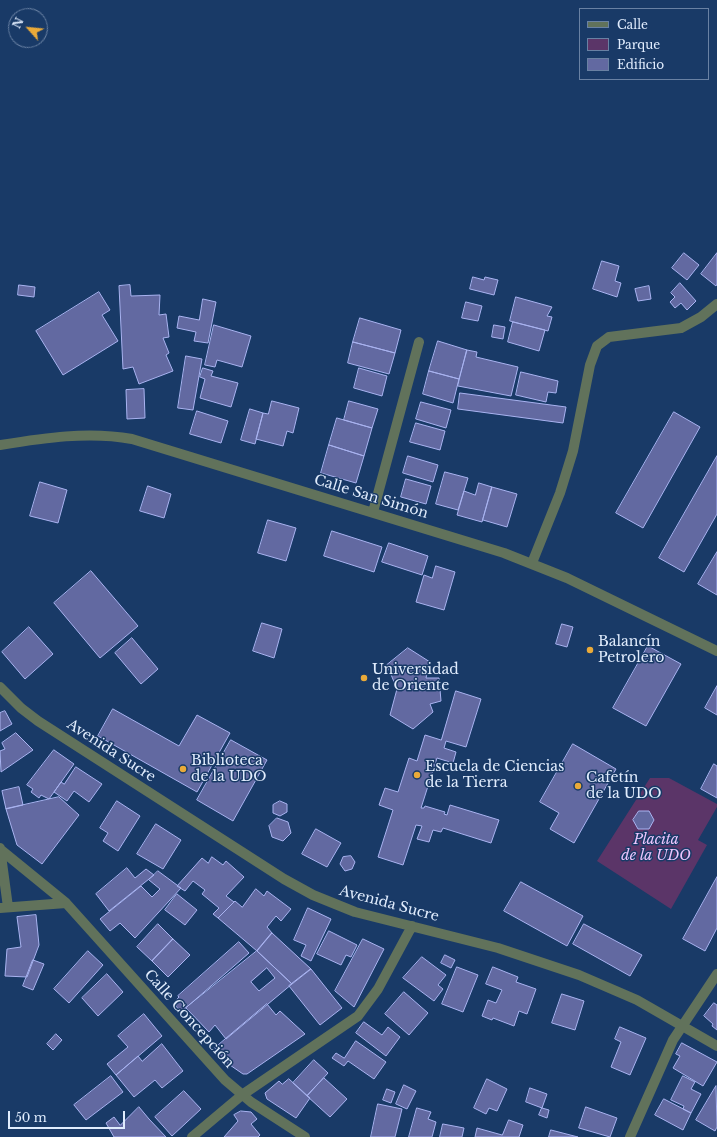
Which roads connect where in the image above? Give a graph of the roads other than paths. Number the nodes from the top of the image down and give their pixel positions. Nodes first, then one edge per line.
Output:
1 (717, 304) edge
2 (419, 342) dead end
3 (0, 445) edge
4 (373, 512) junction
5 (532, 563) junction
6 (717, 652) edge
7 (0, 687) edge
8 (0, 848) edge
9 (66, 903) junction
10 (4, 908) edge
11 (412, 926) junction
12 (717, 974) edge
13 (683, 1026) junction
14 (717, 1046) edge
15 (242, 1095) junction
16 (192, 1137) edge
17 (305, 1137) edge
18 (630, 1137) edge

1 - 5 street
2 - 4 street
3 - 4 street, Calle San Simón
4 - 5 street, Calle San Simón
5 - 6 street, Calle San Simón
7 - 11 street, Avenida Sucre
8 - 9 street, Calle Concepción
8 - 10 street, Calle Concepción
9 - 10 street, Calle Concepción
9 - 15 street, Calle Concepción
11 - 13 street, Avenida Sucre
11 - 15 street
12 - 13 street
13 - 14 street, Avenida Sucre
13 - 18 street
15 - 16 street
15 - 17 street, Calle Concepción

